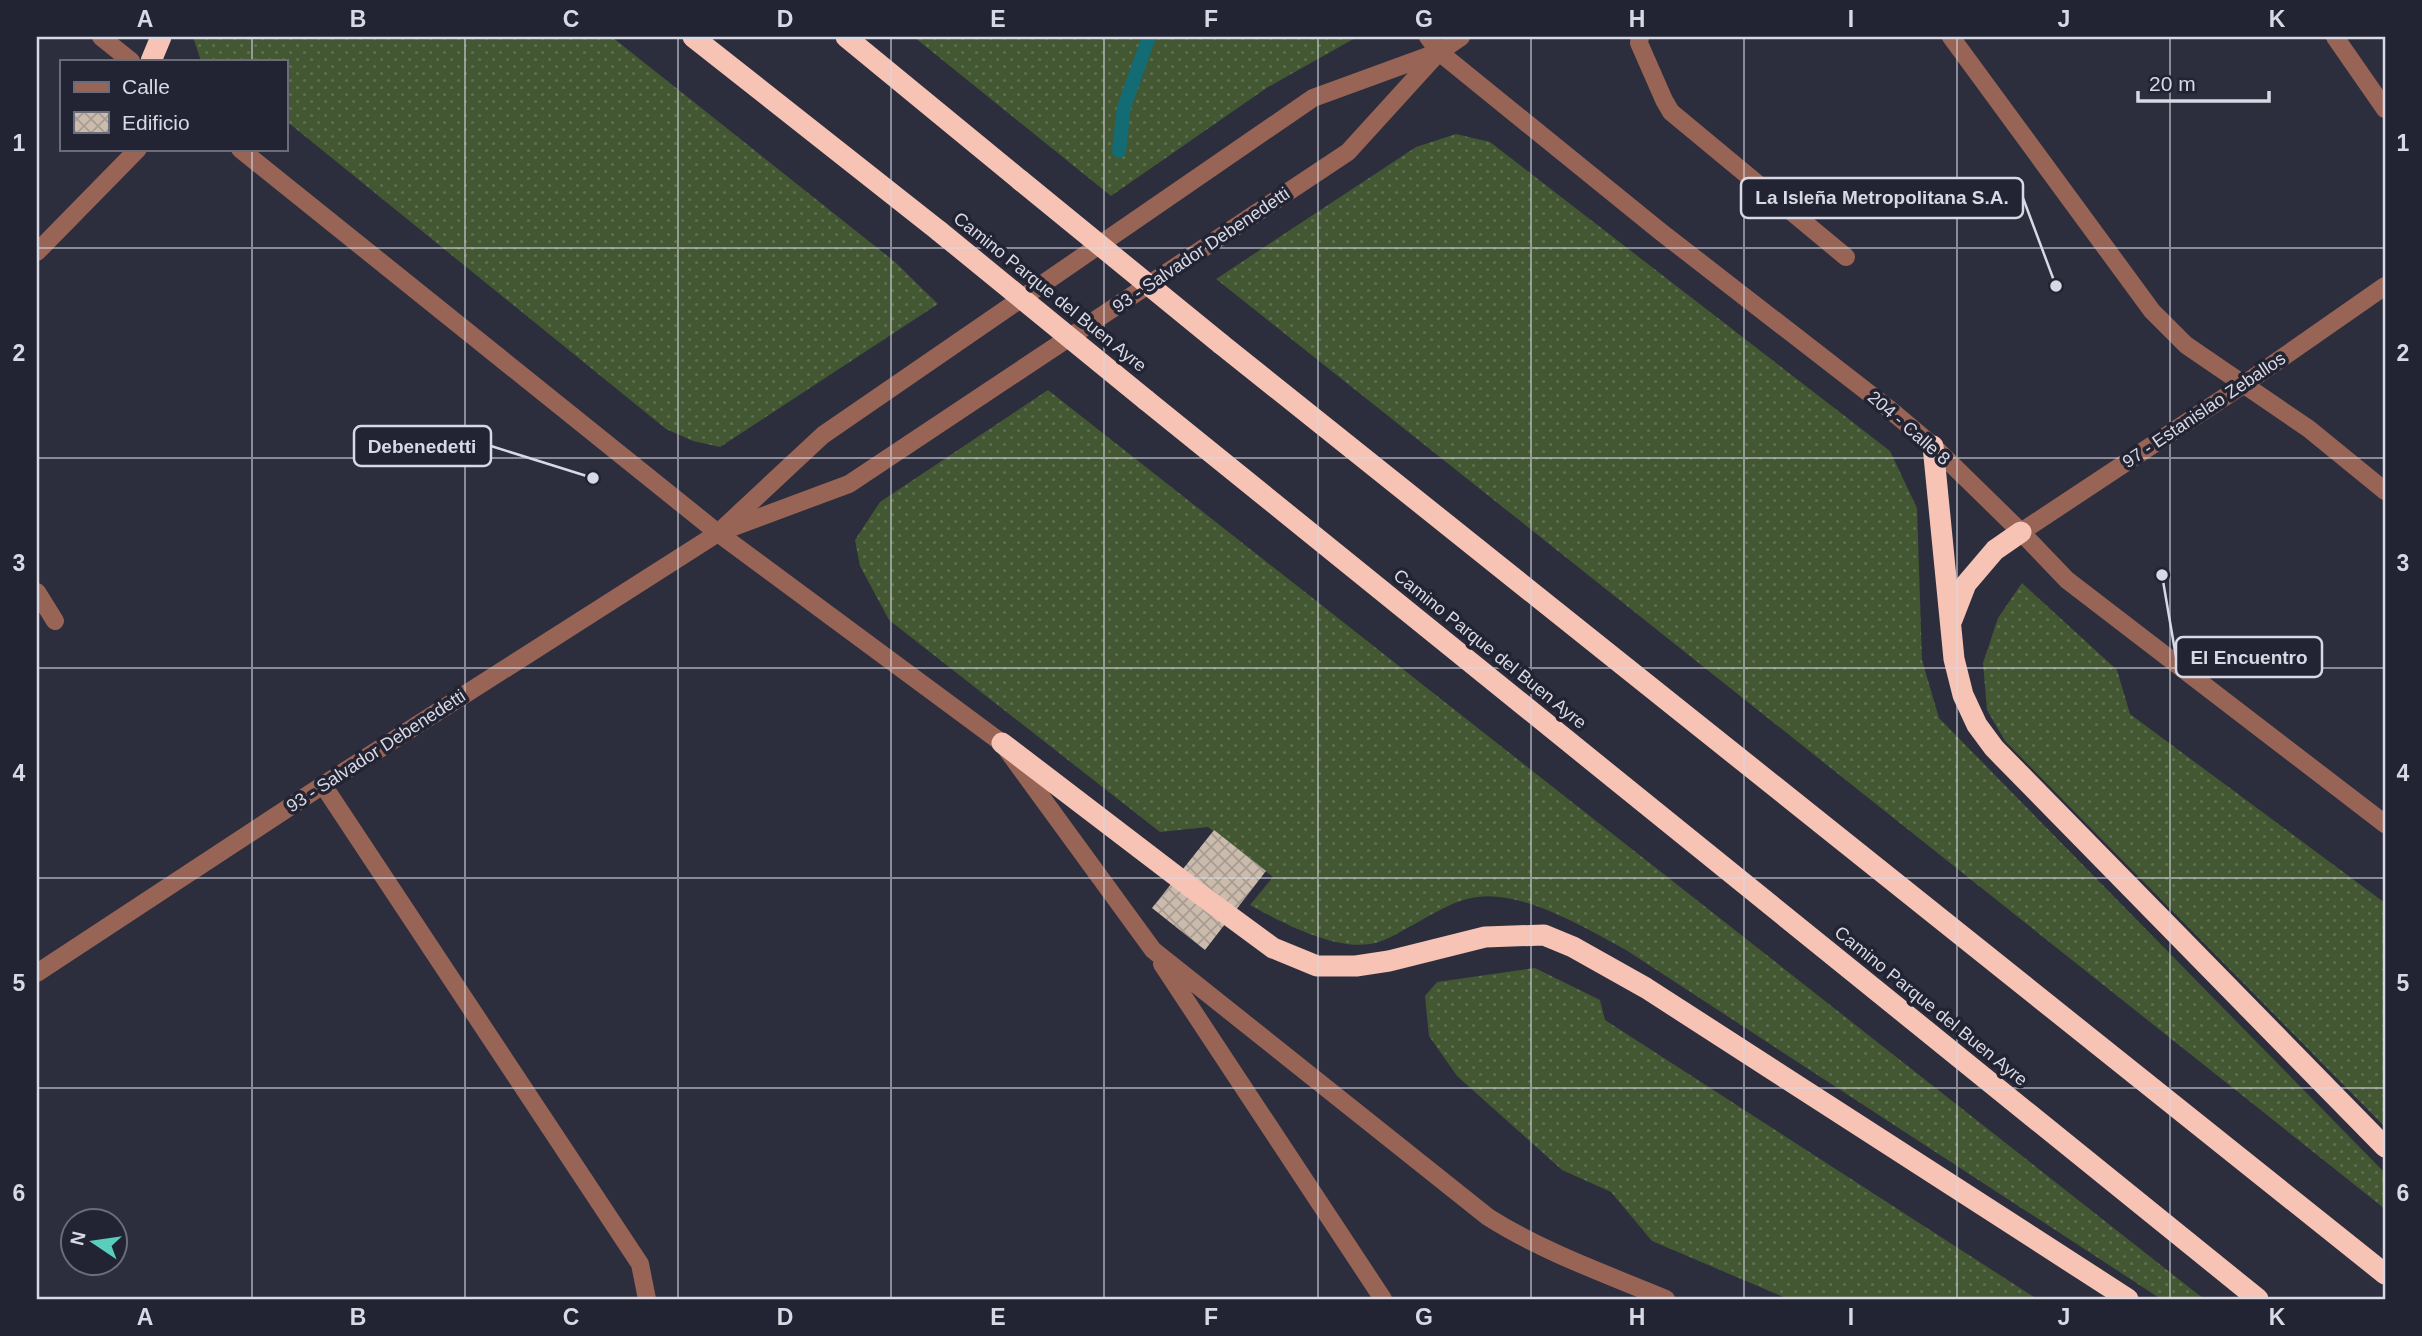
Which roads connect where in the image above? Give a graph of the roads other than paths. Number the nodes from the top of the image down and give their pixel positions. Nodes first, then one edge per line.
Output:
1 (101, 37) edge
2 (160, 37) edge
3 (693, 37) edge
4 (846, 37) edge
5 (1428, 37) edge
6 (1461, 37) edge
7 (1640, 37) edge
8 (1951, 37) edge
9 (2335, 37) edge
10 (1439, 52) junction
11 (130, 60) edge
12 (151, 60) edge
13 (2385, 109) edge
14 (137, 150) edge
15 (241, 150) edge
16 (37, 252) edge
17 (1846, 257) dead end
18 (2385, 286) edge
19 (2243, 385) junction
20 (1933, 446) junction
21 (2385, 491) edge
22 (2021, 532) junction
23 (718, 533) junction
24 (37, 592) edge
25 (55, 621) dead end
26 (1951, 622) junction
27 (1002, 743) junction
28 (323, 785) junction
29 (2385, 824) edge
30 (1153, 950) junction
31 (37, 973) edge
32 (2385, 1147) edge
33 (2385, 1274) edge
34 (647, 1299) edge
35 (1382, 1299) edge
36 (1666, 1299) edge
37 (2128, 1299) edge
38 (2258, 1299) edge

1 - 11 street
2 - 12 highway
3 - 38 highway, Camino Parque del Buen Ayre, bridge
4 - 33 highway, bridge
5 - 10 street, 204 - Calle 8
6 - 10 street, 93 - Salvador Debenedetti
7 - 17 street
8 - 19 street
9 - 13 street
10 - 20 street, 204 - Calle 8
10 - 23 street, 93 - Salvador Debenedetti
10 - 23 street, 93 - Salvador Debenedetti
14 - 16 street
15 - 23 street
18 - 19 street, 97 - Estanislao Zeballos
19 - 21 street
19 - 22 street, 97 - Estanislao Zeballos
20 - 22 street, 204 - Calle 8
20 - 26 highway
22 - 26 highway
22 - 29 street, 204 - Calle 8
23 - 27 street
23 - 28 street, 93 - Salvador Debenedetti
24 - 25 street
26 - 32 highway
27 - 30 street
27 - 37 highway
28 - 31 street, 93 - Salvador Debenedetti
28 - 34 street
30 - 35 street
30 - 36 street

